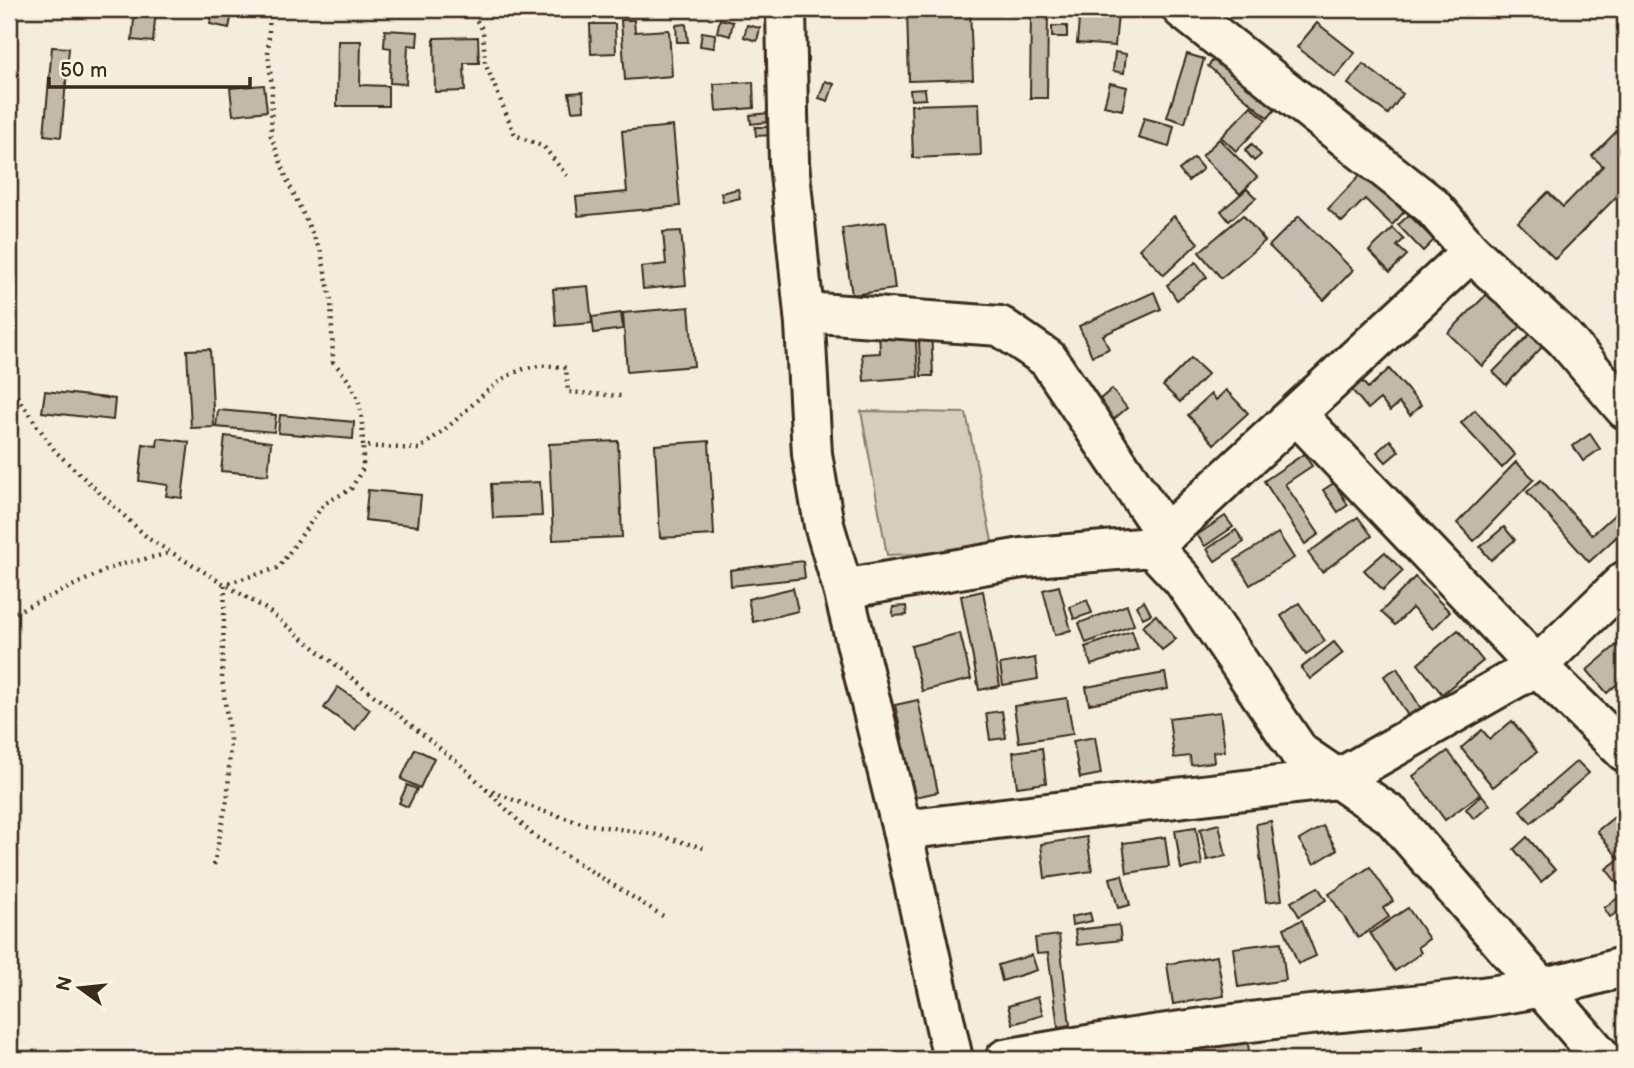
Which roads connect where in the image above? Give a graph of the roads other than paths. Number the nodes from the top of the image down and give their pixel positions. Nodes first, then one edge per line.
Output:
1 (786, 9) edge
2 (1182, 9) edge
3 (1471, 252) junction
4 (804, 312) junction
5 (1625, 409) edge
6 (1297, 415) junction
7 (1159, 541) junction
8 (1625, 582) edge
9 (843, 589) junction
10 (1537, 666) junction
11 (1625, 752) edge
12 (1338, 779) junction
13 (902, 830) junction
14 (1625, 967) edge
15 (1545, 989) junction
16 (953, 1059) edge
17 (1005, 1059) edge
18 (1602, 1059) edge

1 - 4 street
2 - 3 street
3 - 5 street
3 - 6 street
4 - 7 street
4 - 9 street
6 - 7 street
6 - 10 street
7 - 9 street
7 - 12 street
8 - 10 street
9 - 13 street
10 - 11 street
10 - 12 street
12 - 13 street
12 - 15 street
13 - 16 street
14 - 15 street
15 - 17 street
15 - 18 street

